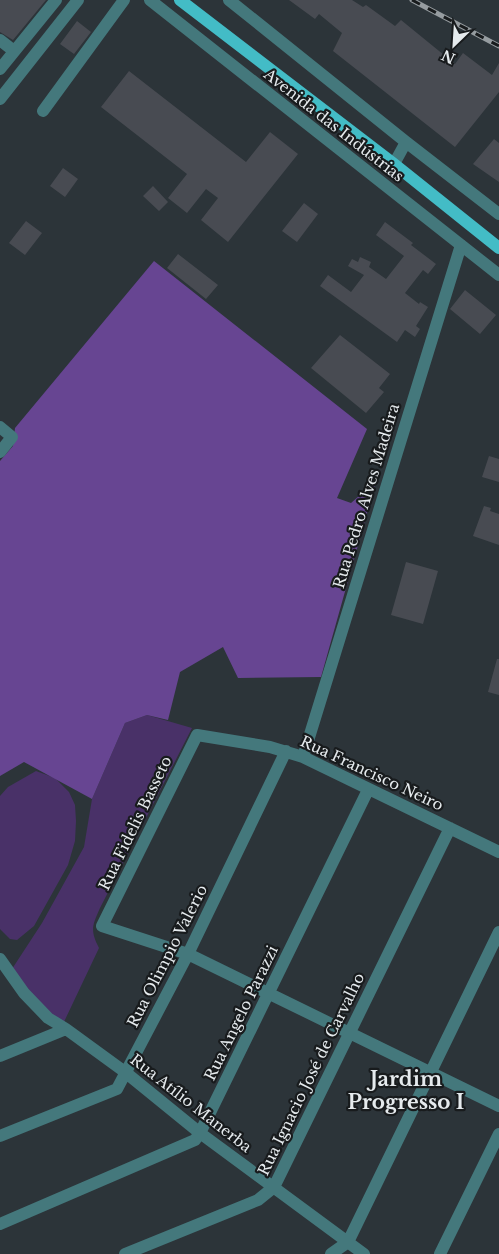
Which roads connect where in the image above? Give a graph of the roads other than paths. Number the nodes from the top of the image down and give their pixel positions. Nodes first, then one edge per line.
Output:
1 (56, 0) edge
2 (78, 0) edge
3 (124, 0) edge
4 (150, 0) edge
5 (180, 0) edge
6 (229, 0) edge
7 (0, 40) edge
8 (14, 51) junction
9 (0, 69) edge
10 (0, 99) edge
11 (43, 111) dead end
12 (406, 142) junction
13 (394, 164) junction
14 (499, 214) edge
15 (461, 245) junction
16 (499, 248) edge
17 (499, 275) edge
18 (0, 427) edge
19 (0, 452) edge
20 (197, 735) joint
21 (286, 751) junction
22 (303, 757) junction
23 (368, 790) junction
24 (450, 828) junction
25 (499, 852) edge
26 (499, 932) edge
27 (188, 954) junction
28 (2, 967) edge
29 (269, 993) junction
30 (66, 1030) junction
31 (349, 1033) junction
32 (0, 1056) edge
33 (125, 1072) junction
34 (430, 1072) junction
35 (499, 1106) edge
36 (200, 1133) junction
37 (499, 1134) edge
38 (0, 1136) edge
39 (274, 1187) junction
40 (0, 1224) edge
41 (348, 1242) junction
42 (125, 1254) edge
43 (331, 1254) edge
44 (364, 1254) edge
45 (440, 1254) edge

1 - 8 street
2 - 10 street
3 - 11 street
4 - 15 street, Avenida das Indústrias
5 - 13 main road, Avenida das Indústrias
6 - 12 street
7 - 8 street
8 - 9 street
12 - 13 street
12 - 14 street
13 - 16 main road, Avenida das Indústrias
15 - 17 street, Avenida das Indústrias
15 - 22 street, Rua Pedro Alves Madeira
18 - 19 street
20 - 21 street, Rua Francisco Neiro
20 - 27 street, Rua Fidelis Basseto
21 - 22 street, Rua Francisco Neiro
21 - 27 street, Rua Olimpio Valerio
22 - 23 street, Rua Francisco Neiro
23 - 24 street, Rua Francisco Neiro
23 - 29 street, Rua Angelo Parazzi
24 - 25 street, Rua Francisco Neiro
24 - 31 street, Rua Ignacio José de Carvalho
26 - 34 street
27 - 29 street
27 - 33 street, Rua Olimpio Valerio
28 - 30 street, Rua Atílio Manerba
29 - 31 street
29 - 36 street, Rua Angelo Parazzi
30 - 32 street
30 - 33 street, Rua Atílio Manerba
31 - 34 street
31 - 39 street, Rua Ignacio José de Carvalho
33 - 36 street, Rua Atílio Manerba
33 - 38 street, Rua Olimpio Valerio
34 - 35 street
34 - 41 street
36 - 39 street, Rua Atílio Manerba
36 - 40 street, Rua Angelo Parazzi
37 - 45 street
39 - 41 street, Rua Atílio Manerba
39 - 42 street, Rua Ignacio José de Carvalho
41 - 43 street
41 - 44 street, Rua Atílio Manerba

